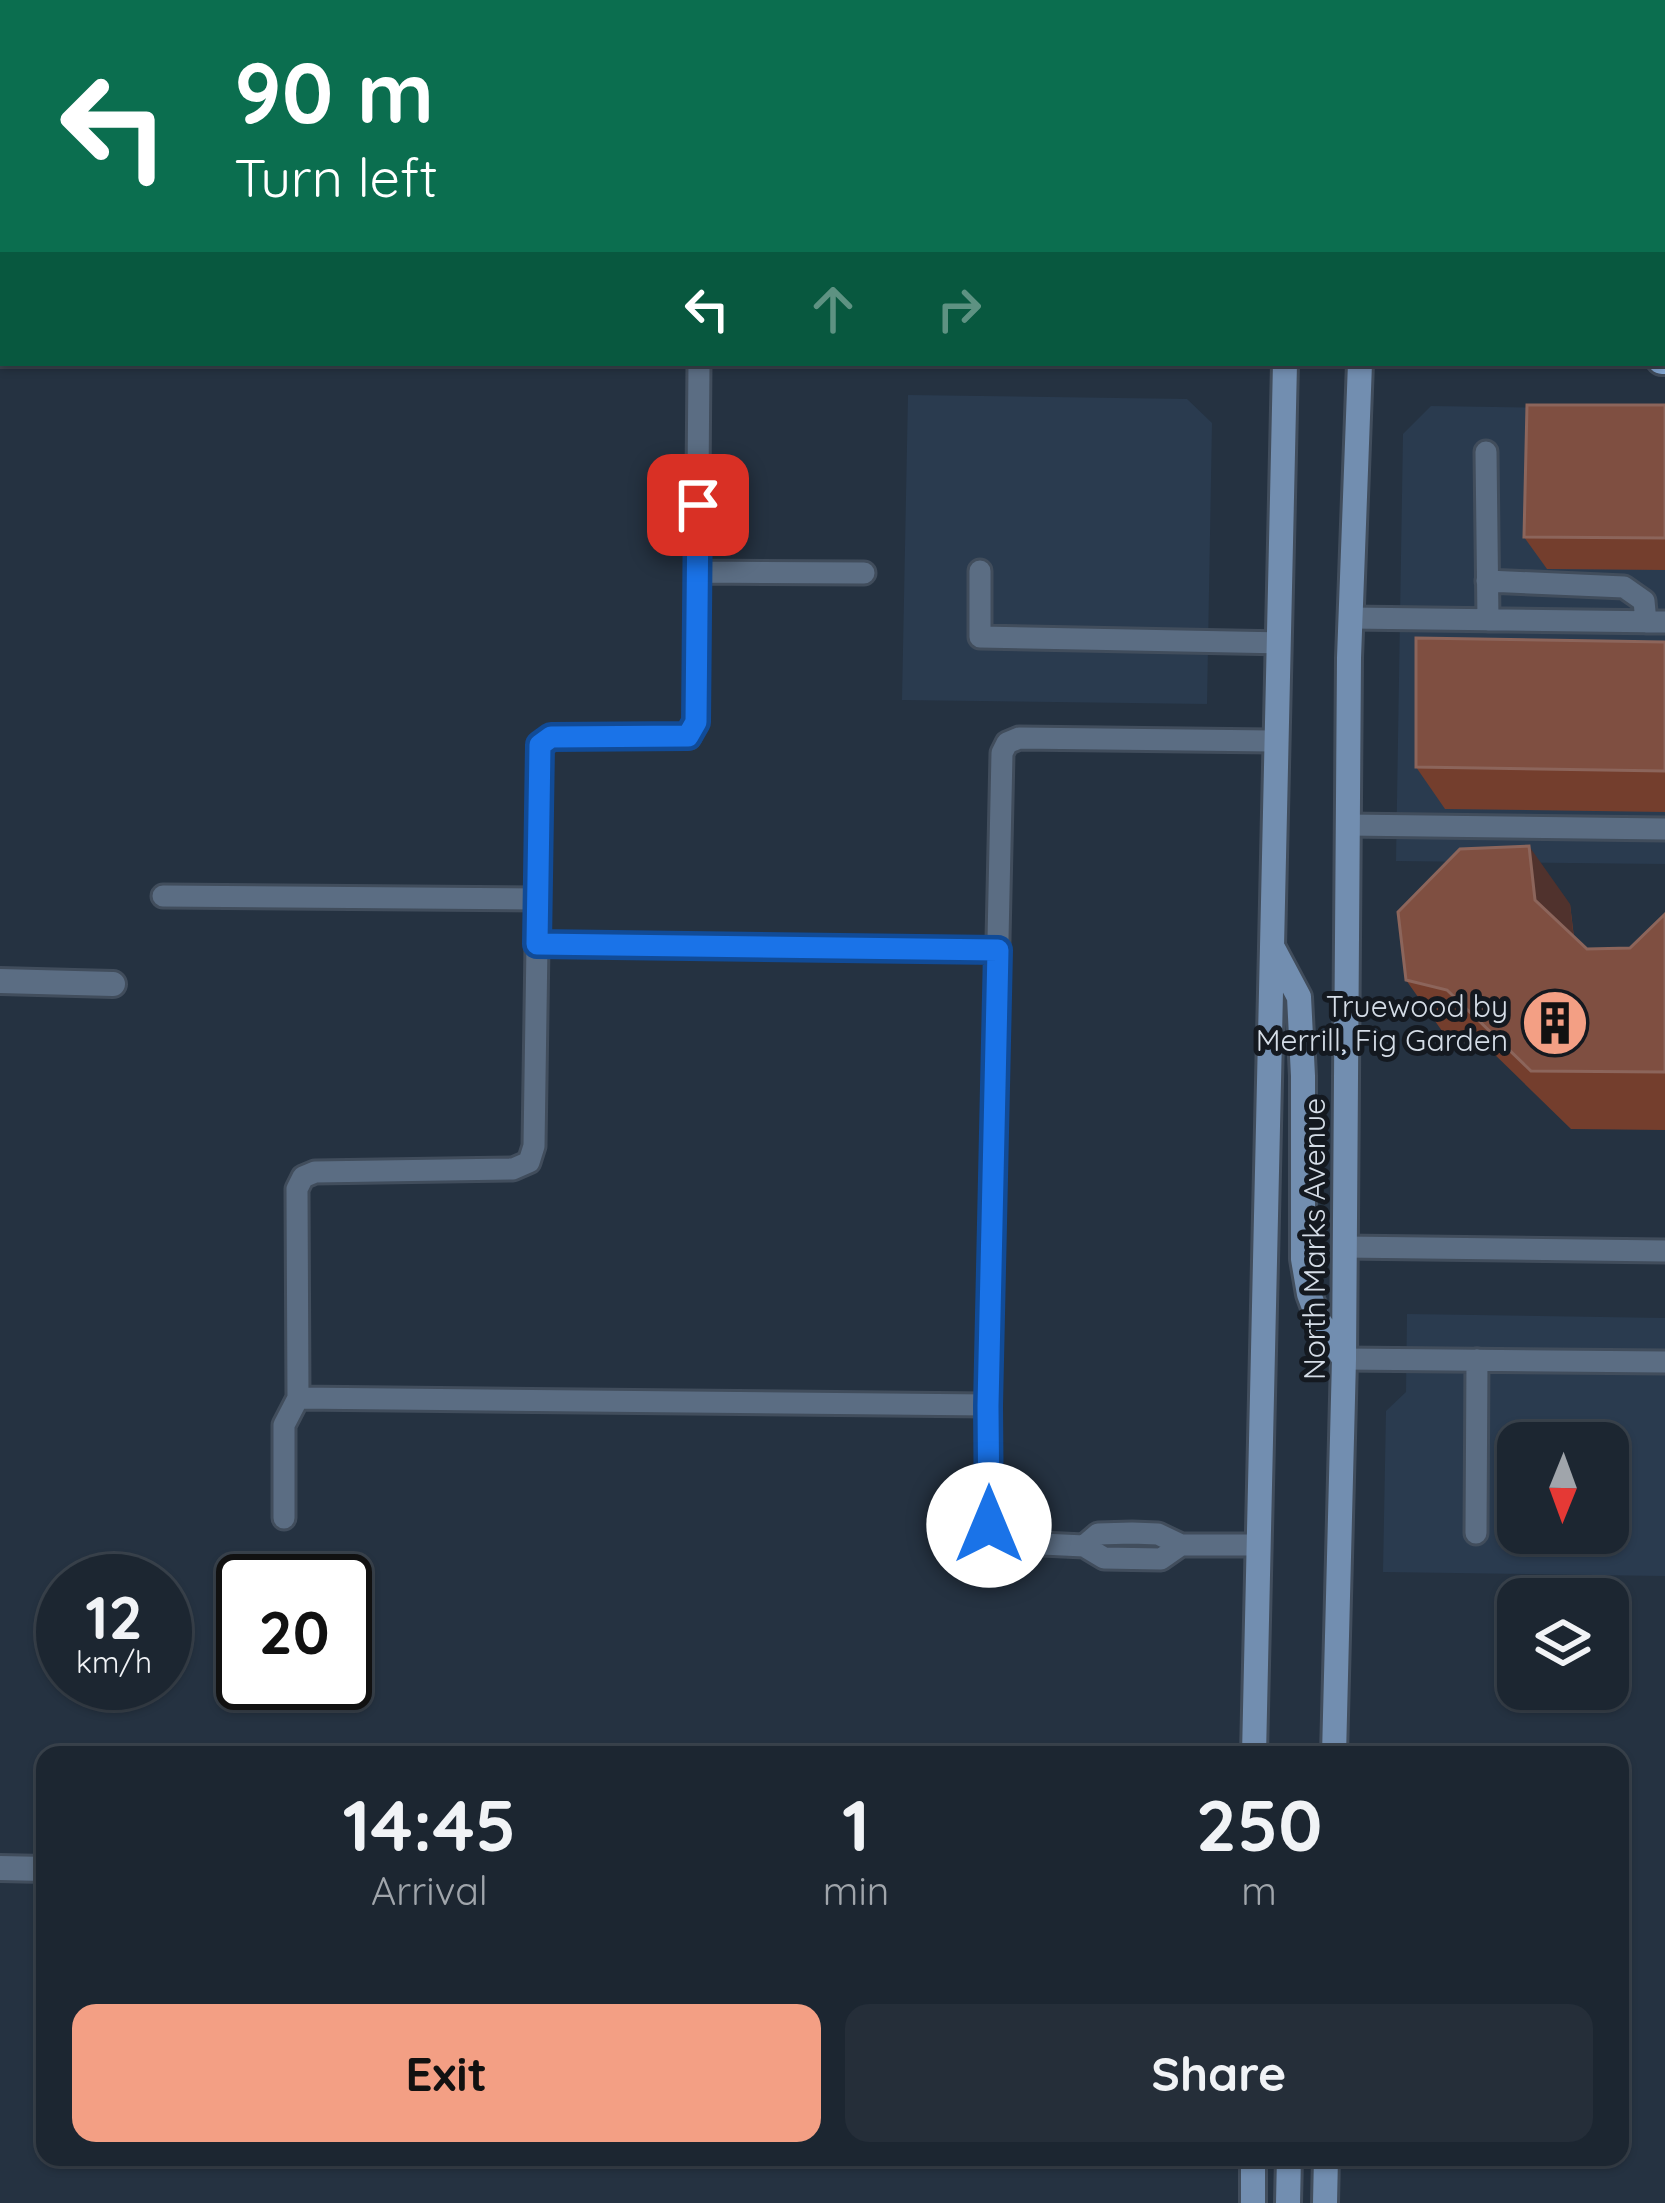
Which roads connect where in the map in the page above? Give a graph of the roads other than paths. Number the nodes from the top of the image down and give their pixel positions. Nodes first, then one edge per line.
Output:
1 (699, 366) edge
2 (1285, 366) edge
3 (1360, 366) edge
4 (1486, 452) dead end
5 (980, 571) dead end
6 (697, 572) junction
7 (864, 573) dead end
8 (1487, 581) junction
9 (1351, 618) junction
10 (1488, 620) junction
11 (1655, 622) edge
12 (1279, 644) junction
13 (1277, 741) junction
14 (1348, 825) junction
15 (1665, 829) edge
16 (163, 896) dead end
17 (538, 899) junction
18 (537, 944) junction
19 (1273, 948) junction
20 (998, 950) junction
21 (0, 981) edge
22 (113, 984) dead end
23 (1344, 1247) junction
24 (1665, 1251) edge
25 (1344, 1359) junction
26 (1478, 1360) junction
27 (1665, 1362) edge
28 (298, 1398) junction
29 (988, 1406) junction
30 (284, 1518) dead end
31 (1476, 1533) dead end
32 (1259, 1545) junction
33 (1254, 1746) edge
34 (1334, 1746) edge
35 (0, 1868) edge
36 (36, 1869) edge
37 (1252, 2166) edge
38 (1289, 2166) edge
39 (1326, 2166) edge
40 (1252, 2203) edge
41 (1288, 2203) edge
42 (1325, 2203) edge

1 - 6 lane
2 - 12 main road, North Marks Avenue
3 - 9 main road, North Marks Avenue
4 - 8 lane
5 - 12 lane
6 - 7 lane
6 - 17 lane
8 - 10 lane
8 - 11 lane
9 - 10 lane
9 - 14 main road, North Marks Avenue
10 - 11 lane
12 - 13 main road, North Marks Avenue
13 - 19 main road, North Marks Avenue
13 - 20 lane
14 - 15 lane
14 - 23 main road, North Marks Avenue
16 - 17 lane
17 - 18 lane
18 - 20 lane
18 - 28 lane
19 - 25 main road
19 - 32 main road, North Marks Avenue
20 - 29 lane
21 - 22 street
23 - 24 lane
23 - 25 main road, North Marks Avenue
25 - 26 lane
25 - 34 main road, North Marks Avenue
26 - 27 lane
26 - 31 lane
28 - 29 lane
28 - 30 lane
29 - 32 lane
32 - 33 main road, North Marks Avenue
35 - 36 street
37 - 40 main road
38 - 41 main road
39 - 42 main road

